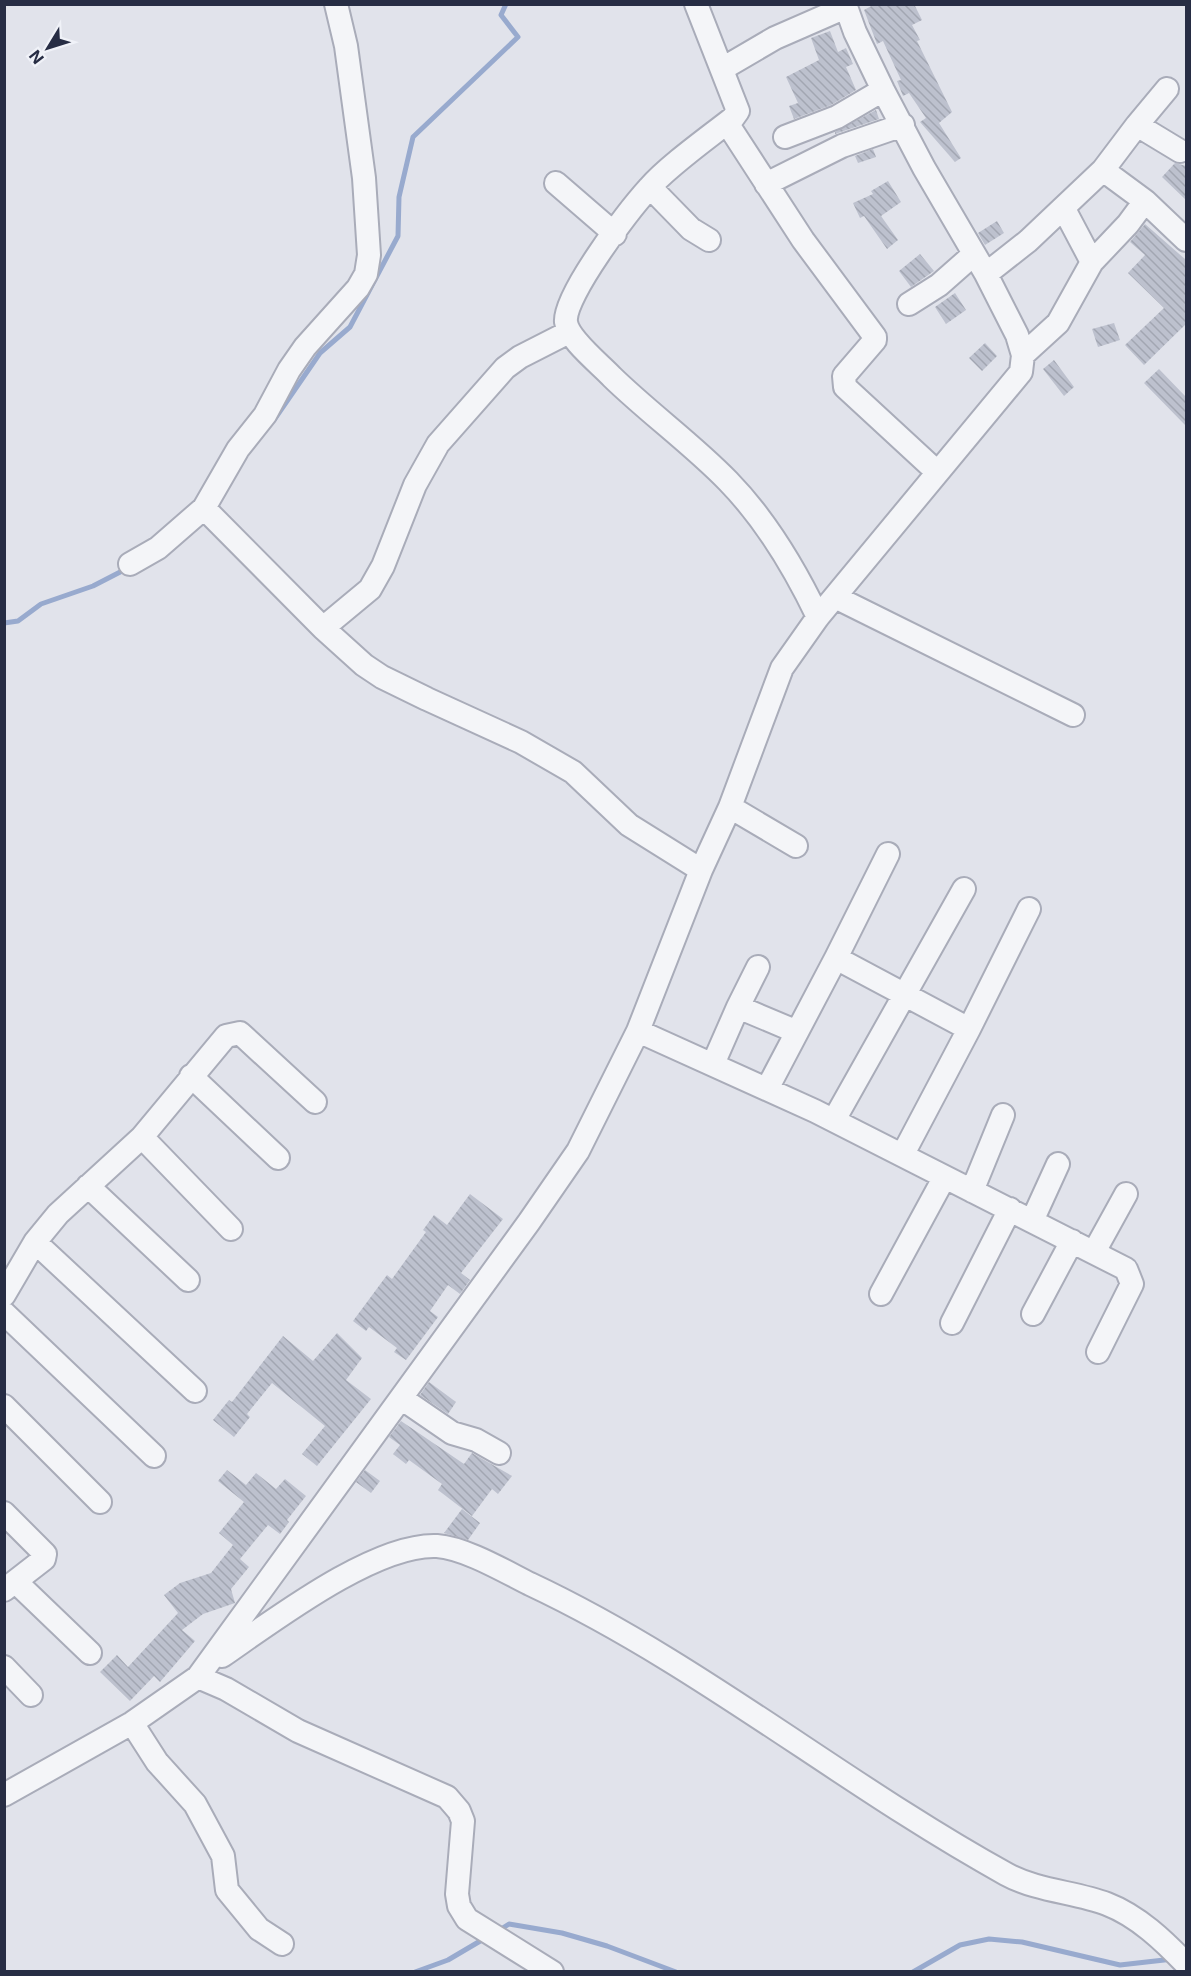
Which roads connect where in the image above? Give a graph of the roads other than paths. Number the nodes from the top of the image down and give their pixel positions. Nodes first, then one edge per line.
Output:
1 (336, 4) edge
2 (696, 4) edge
3 (845, 6) edge
4 (722, 69) junction
5 (1167, 88) dead end
6 (883, 90) junction
7 (727, 123) junction
8 (903, 125) junction
9 (1137, 125) junction
10 (785, 137) dead end
11 (1180, 151) dead end
12 (1103, 170) junction
13 (556, 183) dead end
14 (766, 184) junction
15 (650, 187) junction
16 (1145, 201) junction
17 (1064, 209) junction
18 (615, 234) junction
19 (709, 240) dead end
20 (1186, 240) edge
21 (973, 255) junction
22 (1092, 262) junction
23 (986, 274) junction
24 (909, 304) dead end
25 (569, 332) junction
26 (1023, 355) junction
27 (936, 471) junction
28 (204, 508) junction
29 (130, 564) dead end
30 (836, 597) junction
31 (818, 617) junction
32 (323, 628) junction
33 (1073, 715) dead end
34 (730, 807) junction
35 (796, 846) dead end
36 (888, 854) dead end
37 (701, 870) junction
38 (964, 889) dead end
39 (1029, 909) dead end
40 (836, 958) junction
41 (758, 967) dead end
42 (906, 993) junction
43 (738, 1007) junction
44 (969, 1029) junction
45 (638, 1031) junction
46 (795, 1031) junction
47 (713, 1064) junction
48 (191, 1076) junction
49 (767, 1089) junction
50 (315, 1102) dead end
51 (1003, 1115) dead end
52 (834, 1120) junction
53 (142, 1137) junction
54 (903, 1154) junction
55 (278, 1158) dead end
56 (1058, 1164) dead end
57 (944, 1178) junction
58 (88, 1186) junction
59 (972, 1191) junction
60 (1126, 1194) dead end
61 (1010, 1209) junction
62 (1032, 1221) junction
63 (231, 1229) dead end
64 (1072, 1241) junction
65 (35, 1242) junction
66 (1094, 1252) junction
67 (188, 1280) dead end
68 (881, 1294) dead end
69 (4, 1295) edge
70 (4, 1313) edge
71 (1033, 1314) dead end
72 (952, 1323) dead end
73 (1098, 1352) dead end
74 (195, 1391) dead end
75 (401, 1398) junction
76 (4, 1406) edge
77 (498, 1453) dead end
78 (154, 1456) dead end
79 (100, 1502) dead end
80 (4, 1513) edge
81 (10, 1586) edge
82 (90, 1653) dead end
83 (4, 1667) edge
84 (203, 1671) junction
85 (31, 1695) dead end
86 (132, 1723) junction
87 (4, 1795) edge
88 (282, 1944) dead end
89 (1186, 1964) edge
90 (552, 1971) edge

1 - 28 street
2 - 4 street
3 - 4 street
3 - 6 street
4 - 7 street
5 - 9 street
6 - 8 street
6 - 10 street
7 - 14 street
7 - 15 street
8 - 14 street
8 - 21 street
9 - 11 street
9 - 12 street
12 - 16 street
12 - 17 street
13 - 18 street
14 - 27 street
15 - 18 street
15 - 19 street
16 - 20 street
16 - 22 street
17 - 22 street
17 - 23 street
18 - 25 street
21 - 23 street
21 - 24 street
22 - 26 street
23 - 26 street
25 - 31 street
25 - 32 street
26 - 27 street
27 - 30 street
28 - 29 street
28 - 32 street
30 - 31 street
30 - 33 street
31 - 34 street
32 - 37 street
34 - 35 street
34 - 37 street
36 - 40 street
37 - 45 street
38 - 42 street
39 - 44 street
40 - 42 street
40 - 46 street
41 - 43 street
42 - 44 street
42 - 52 street
43 - 46 street
43 - 47 street
44 - 54 street
45 - 47 street
45 - 75 street
46 - 49 street
47 - 49 street
48 - 50 street
48 - 53 street
48 - 55 street
49 - 52 street
51 - 59 street
52 - 54 street
53 - 58 street
53 - 63 street
54 - 57 street
56 - 62 street
57 - 59 street
57 - 68 street
58 - 65 street
58 - 67 street
59 - 61 street
60 - 66 street
61 - 62 street
61 - 72 street
62 - 64 street
64 - 66 street
64 - 71 street
65 - 69 street
65 - 74 street
66 - 73 street
70 - 78 street
75 - 77 street
75 - 84 street
76 - 79 street
80 - 81 street
81 - 82 street
83 - 85 street
84 - 86 street
84 - 89 street
84 - 90 street
86 - 87 street
86 - 88 street

